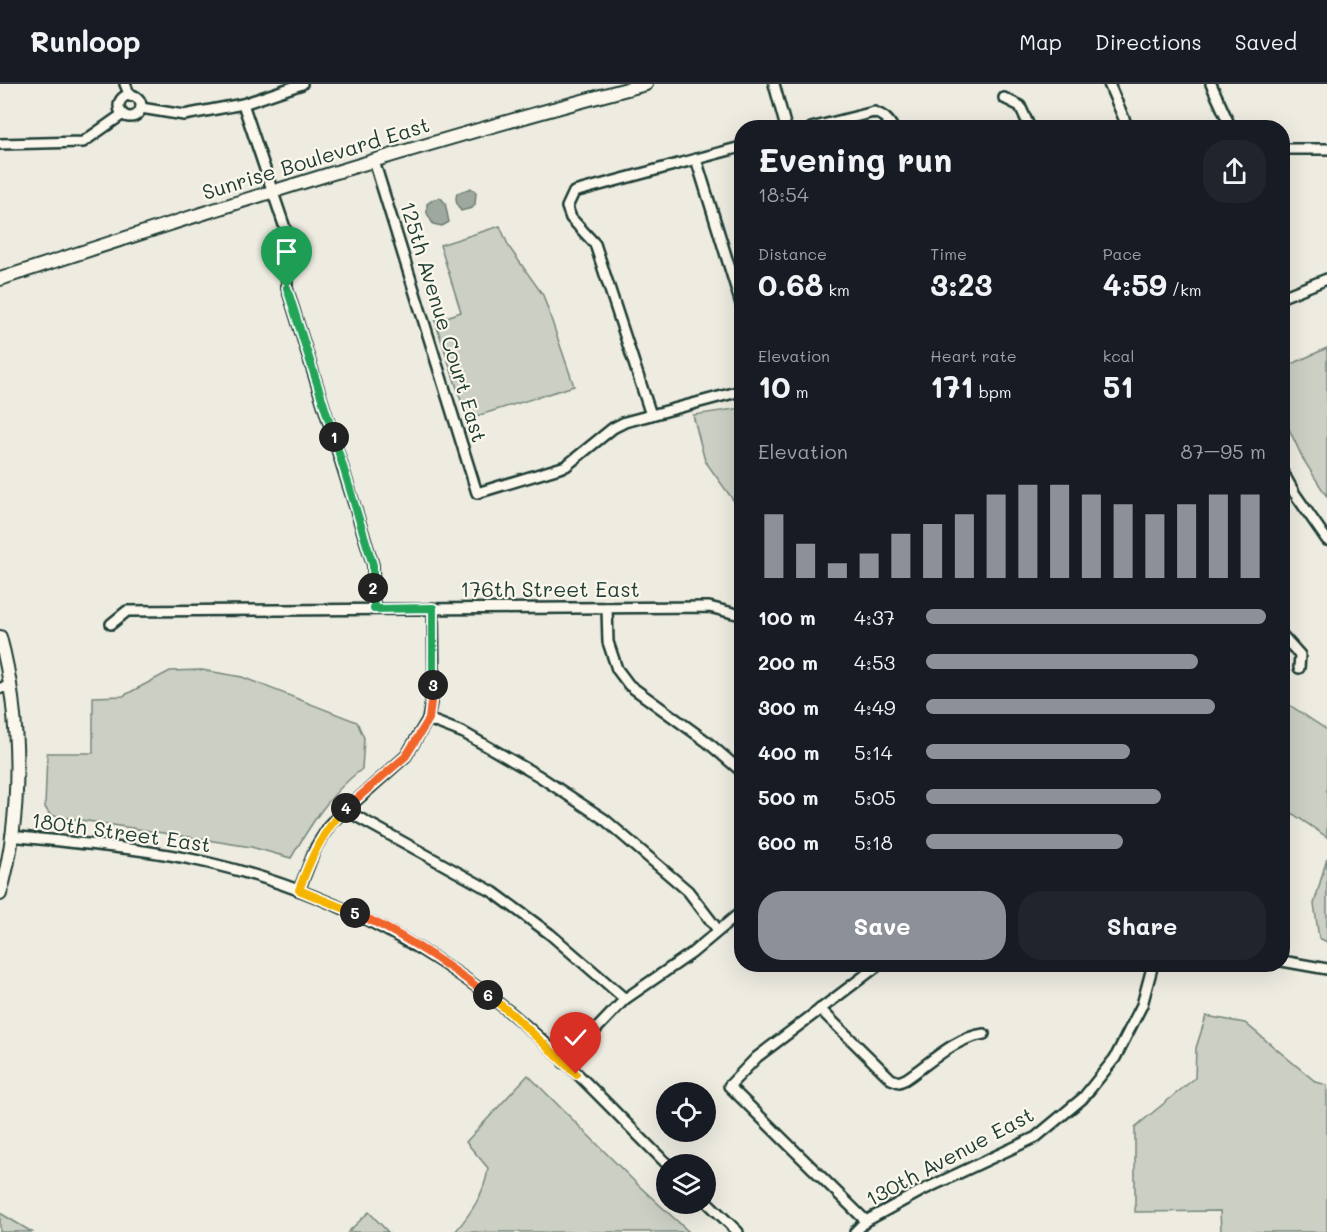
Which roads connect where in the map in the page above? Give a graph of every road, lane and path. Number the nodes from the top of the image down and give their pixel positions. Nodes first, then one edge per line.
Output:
1 (124, 84) edge
2 (302, 84) edge
3 (646, 84) edge
4 (774, 84) edge
5 (1109, 84) edge
6 (1211, 84) edge
7 (130, 96) junction
8 (1004, 98) dead end
9 (243, 104) junction
10 (141, 108) junction
11 (123, 114) junction
12 (784, 120) edge
13 (838, 120) edge
14 (888, 120) edge
15 (1026, 120) edge
16 (1125, 120) edge
17 (1227, 120) edge
18 (0, 144) edge
19 (734, 149) edge
20 (1290, 149) edge
21 (1327, 149) edge
22 (696, 159) junction
23 (374, 161) junction
24 (272, 192) junction
25 (0, 279) edge
26 (1327, 279) edge
27 (734, 281) edge
28 (1290, 294) edge
29 (734, 393) edge
30 (651, 415) junction
31 (1290, 485) edge
32 (1327, 540) edge
33 (433, 608) junction
34 (607, 608) junction
35 (374, 609) junction
36 (734, 613) edge
37 (111, 624) dead end
38 (0, 637) edge
39 (1290, 644) edge
40 (1299, 668) dead end
41 (5, 688) edge
42 (429, 719) junction
43 (734, 765) edge
44 (345, 810) junction
45 (11, 836) junction
46 (299, 890) junction
47 (0, 894) edge
48 (734, 917) edge
49 (718, 930) junction
50 (1290, 962) edge
51 (1327, 969) edge
52 (869, 972) edge
53 (1151, 972) edge
54 (625, 999) junction
55 (820, 1009) junction
56 (984, 1034) dead end
57 (564, 1063) junction
58 (658, 1154) edge
59 (716, 1211) edge
60 (866, 1221) junction
61 (738, 1232) edge
62 (855, 1232) edge

1 - 7 street
2 - 9 street
3 - 23 street, Sunrise Boulevard East
4 - 12 street
5 - 16 street
6 - 17 street
7 - 10 street
7 - 11 street
8 - 15 street
9 - 10 street
9 - 24 street
10 - 11 street
11 - 18 street
13 - 14 street
19 - 22 street
20 - 21 street
22 - 27 street
22 - 30 street
23 - 24 street, Sunrise Boulevard East
23 - 30 street, 125th Avenue Court East
24 - 25 street, Sunrise Boulevard East
24 - 35 street
26 - 28 street
29 - 30 street
31 - 32 street
33 - 34 street, 176th Street East
33 - 35 street, 176th Street East
33 - 42 street
34 - 36 street, 176th Street East
34 - 43 street
35 - 37 street, 176th Street East
38 - 41 street
39 - 40 street
41 - 45 street
42 - 44 street
42 - 49 street
44 - 46 street
44 - 54 street
45 - 46 street, 180th Street East
45 - 47 street
46 - 57 street, 180th Street East
48 - 49 street
49 - 54 street
50 - 51 street
52 - 55 street
53 - 60 street, 130th Avenue East
54 - 57 street
55 - 56 street
55 - 60 street
57 - 58 street, 180th Street East
59 - 61 street
60 - 62 street, 130th Avenue East

